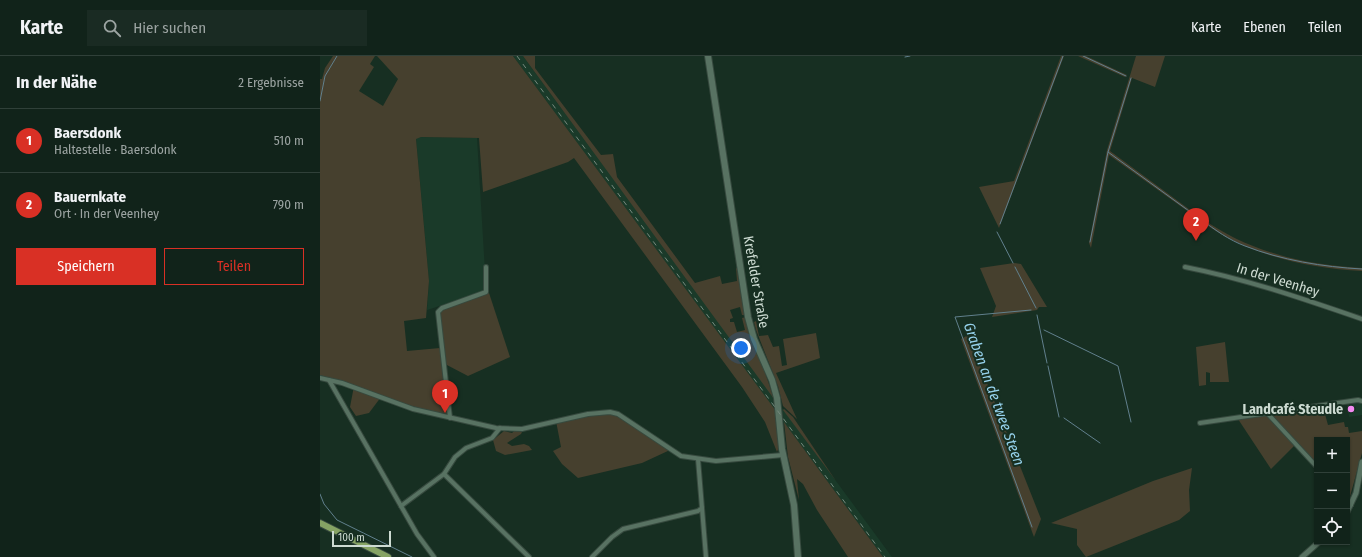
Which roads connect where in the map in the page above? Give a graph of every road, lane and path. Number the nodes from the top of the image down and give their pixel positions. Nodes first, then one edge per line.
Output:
1 (708, 56) edge
2 (486, 267) dead end
3 (1185, 267) dead end
4 (1362, 319) edge
5 (320, 378) edge
6 (329, 380) junction
7 (1362, 401) edge
8 (1268, 414) junction
9 (450, 418) junction
10 (1200, 423) dead end
11 (500, 428) junction
12 (783, 455) junction
13 (698, 459) junction
14 (1362, 462) edge
15 (1314, 464) edge
16 (444, 474) junction
17 (1351, 505) joint
18 (401, 506) junction
19 (702, 508) junction
20 (1349, 509) edge
21 (320, 523) edge
22 (1316, 545) edge
23 (388, 557) edge
24 (434, 557) edge
25 (529, 557) edge
26 (592, 557) edge
27 (706, 557) edge
28 (798, 557) edge
29 (1302, 557) edge

1 - 12 main road, Krefelder Straße
2 - 9 street
3 - 4 street, In der Veenhey
5 - 6 street
6 - 9 street
6 - 18 street
7 - 8 street
8 - 10 street
8 - 15 street
9 - 11 street
11 - 13 street
11 - 16 street
12 - 13 street
12 - 28 main road, Krefelder Straße
13 - 19 street
14 - 17 street
16 - 18 street
16 - 25 street
17 - 20 street
18 - 24 street
19 - 26 street
19 - 27 street
21 - 23 main road
22 - 29 street

